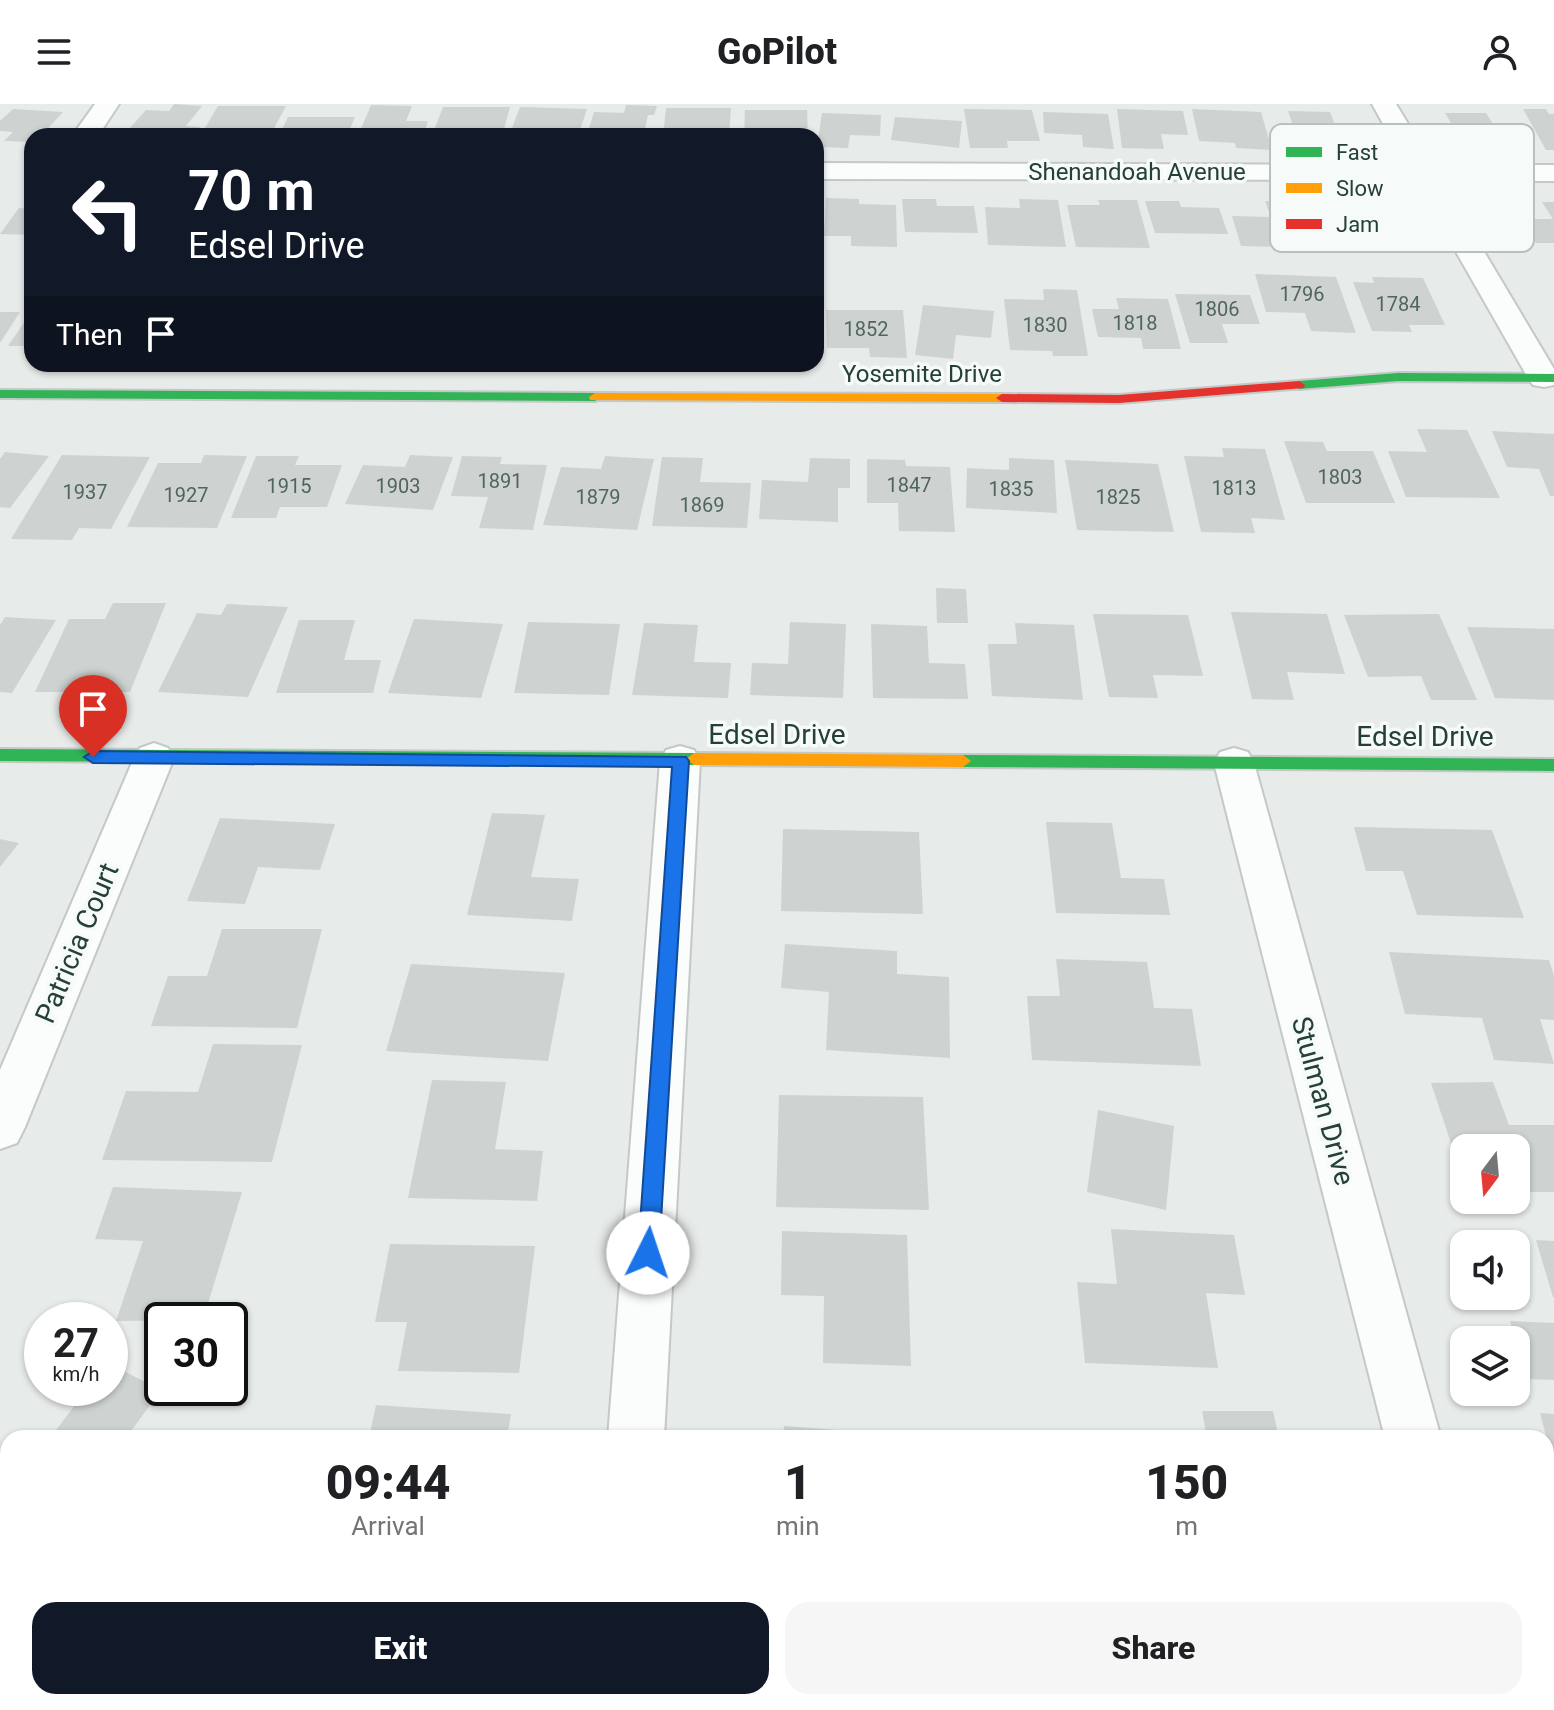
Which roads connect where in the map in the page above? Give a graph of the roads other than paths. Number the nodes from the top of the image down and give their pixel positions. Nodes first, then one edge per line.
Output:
1 (107, 104) edge
2 (1384, 104) edge
3 (1396, 124) edge
4 (90, 128) edge
5 (824, 171) edge
6 (1270, 172) edge
7 (1534, 173) edge
8 (1554, 173) edge
9 (1473, 252) edge
10 (1549, 378) edge
11 (0, 394) edge
12 (0, 755) edge
13 (154, 758) junction
14 (680, 761) junction
15 (1234, 763) junction
16 (1554, 765) edge
17 (0, 1127) edge
18 (637, 1430) edge
19 (1411, 1430) edge

1 - 4 street
2 - 3 street
5 - 6 street, Shenandoah Avenue
7 - 8 street, Shenandoah Avenue
9 - 10 street
10 - 11 street, Yosemite Drive
12 - 13 street, Edsel Drive
13 - 14 street, Edsel Drive
13 - 17 street, Patricia Court
14 - 15 street, Edsel Drive
14 - 18 street
15 - 16 street, Edsel Drive
15 - 19 street, Stulman Drive

